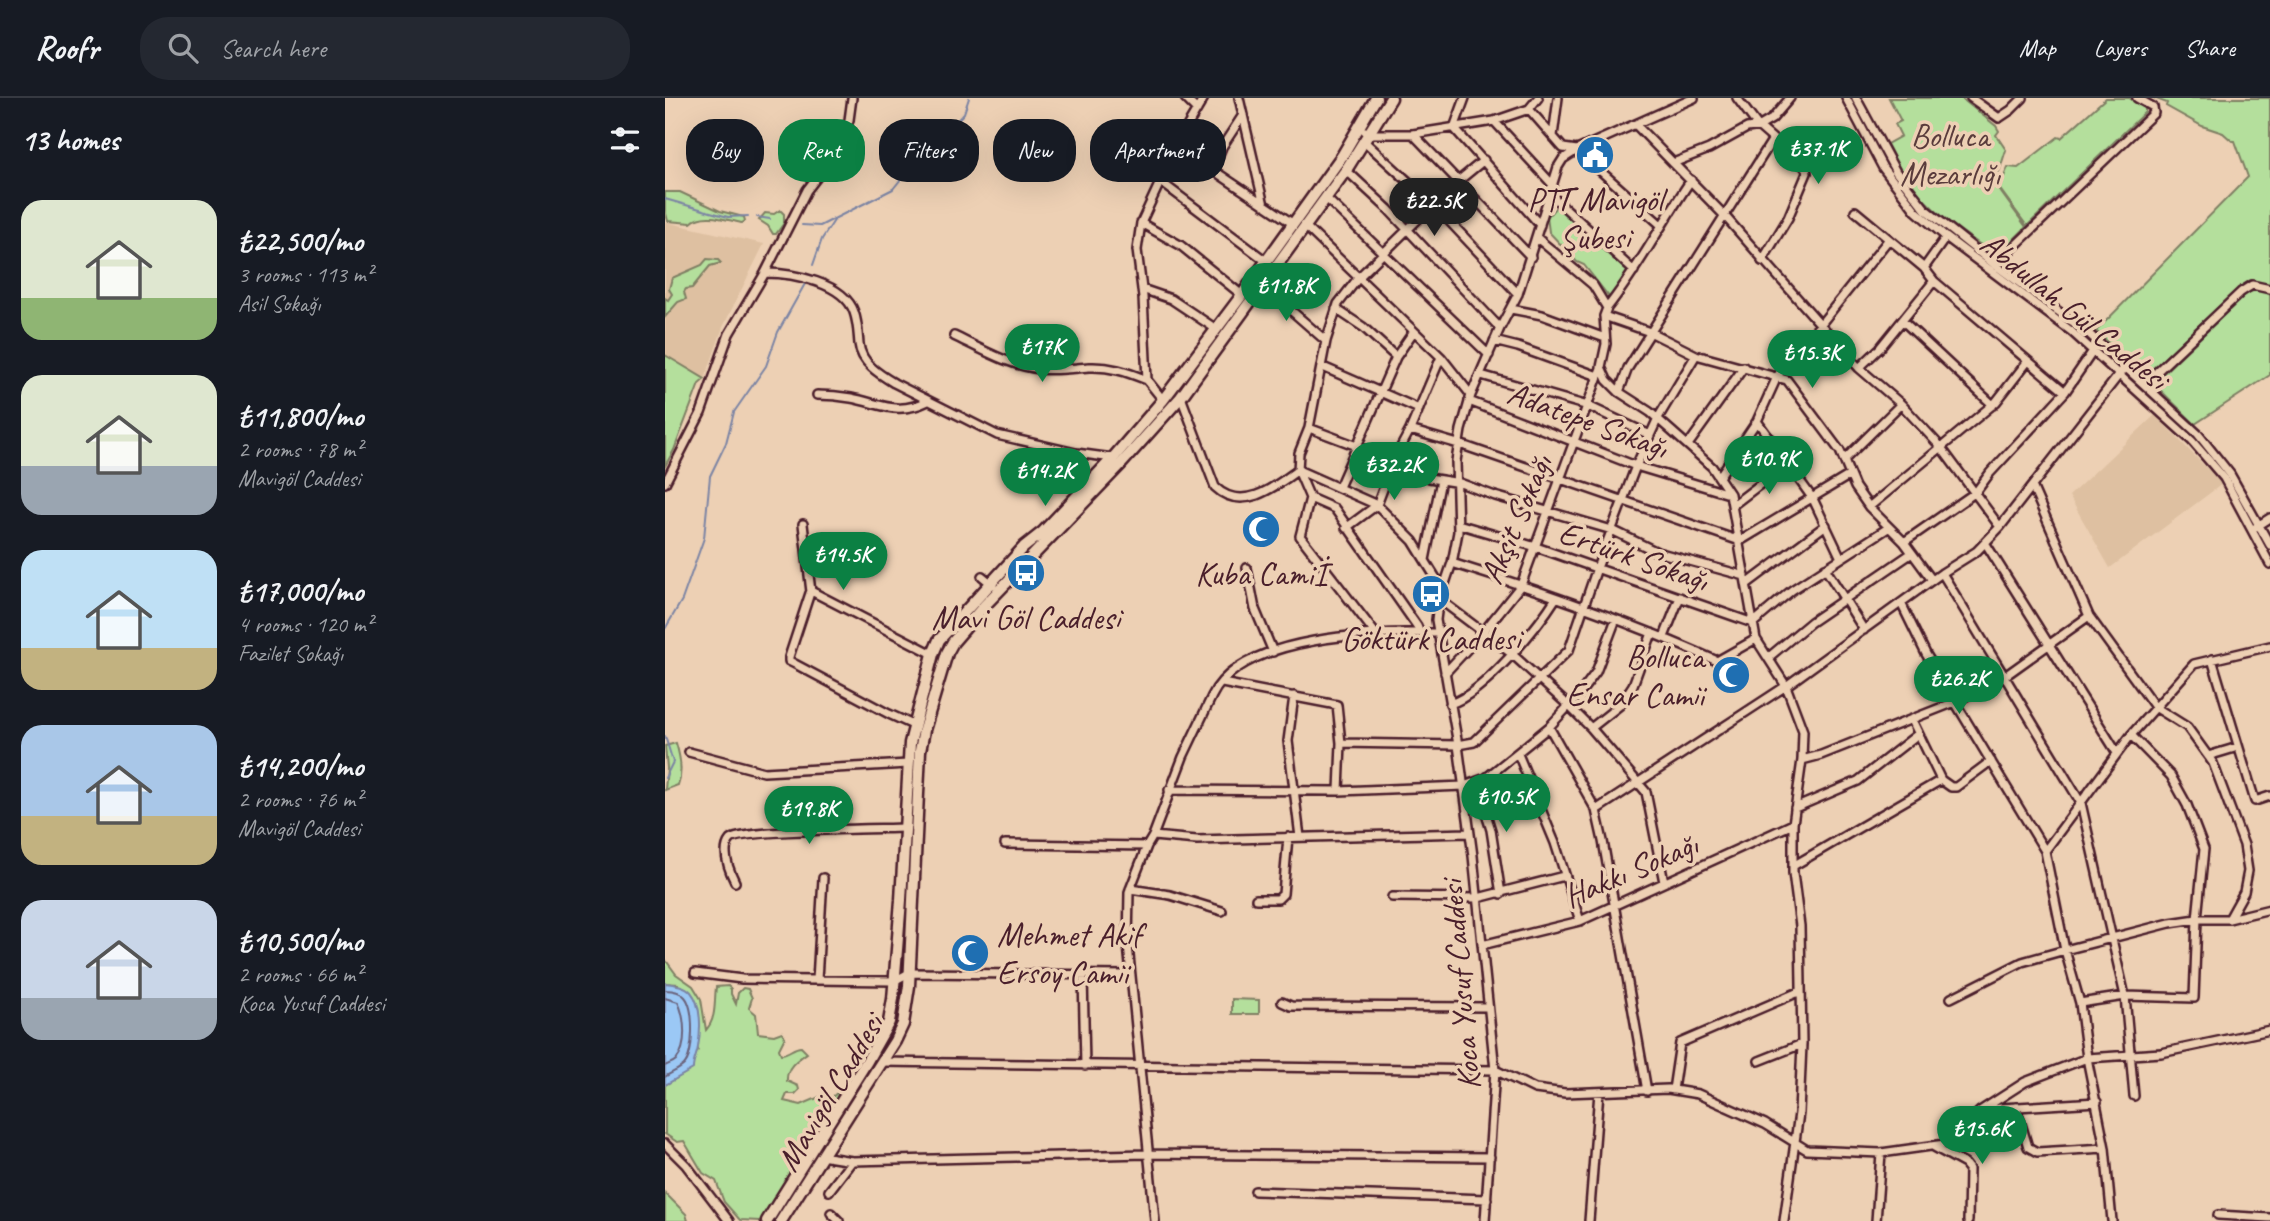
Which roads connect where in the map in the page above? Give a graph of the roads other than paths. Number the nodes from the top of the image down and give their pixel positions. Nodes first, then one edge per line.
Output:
1 (852, 98) edge
2 (1185, 98) edge
3 (1204, 98) edge
4 (1239, 98) edge
5 (1391, 98) edge
6 (1465, 98) edge
7 (1538, 98) edge
8 (1559, 98) edge
9 (1679, 98) edge
10 (1737, 98) edge
11 (1790, 98) edge
12 (1846, 98) edge
13 (1856, 98) edge
14 (1971, 98) edge
15 (2023, 98) edge
16 (2137, 98) edge
17 (1691, 99) edge
18 (1372, 100) edge
19 (1529, 109) junction
20 (1197, 110) junction
21 (1243, 115) junction
22 (1192, 119) edge
23 (1494, 121) junction
24 (1636, 125) junction
25 (1758, 126) junction
26 (1359, 128) junction
27 (1454, 128) junction
28 (1413, 134) junction
29 (1553, 136) junction
30 (1368, 138) junction
31 (1773, 139) junction
32 (1226, 141) edge
33 (1563, 148) junction
34 (1577, 150) junction
35 (1563, 159) junction
36 (1484, 160) junction
37 (1673, 163) junction
38 (1346, 170) junction
39 (1226, 179) edge
40 (1691, 180) junction
41 (1161, 182) joint
42 (1458, 182) junction
43 (1553, 184) junction
44 (1550, 194) junction
45 (1326, 198) junction
46 (1264, 205) junction
47 (1434, 205) junction
48 (1855, 211) dead end
49 (1723, 214) junction
50 (1141, 223) junction
51 (1293, 223) junction
52 (1540, 225) junction
53 (1661, 225) junction
54 (1305, 226) junction
55 (1408, 231) junction
56 (1536, 237) junction
57 (1946, 237) junction
58 (1889, 239) junction
59 (1385, 253) junction
60 (1531, 257) junction
61 (1266, 261) junction
62 (1762, 261) junction
63 (1995, 265) junction
64 (1924, 268) junction
65 (1634, 271) junction
66 (765, 273) junction
67 (1359, 277) junction
68 (1934, 281) junction
69 (1263, 286) junction
70 (1142, 289) junction
71 (2270, 289) edge
72 (1518, 293) junction
73 (1243, 295) junction
74 (1336, 309) junction
75 (1511, 309) junction
76 (1606, 312) junction
77 (1903, 321) junction
78 (1820, 325) junction
79 (1500, 328) junction
80 (1216, 329) junction
81 (1414, 331) junction
82 (1650, 332) junction
83 (954, 336) dead end
84 (1605, 338) junction
85 (1326, 341) junction
86 (1494, 341) junction
87 (2093, 351) junction
88 (1489, 355) junction
89 (1696, 355) junction
90 (1397, 356) junction
91 (1441, 358) junction
92 (2028, 360) junction
93 (1323, 367) junction
94 (1601, 367) junction
95 (1744, 367) junction
96 (1859, 368) junction
97 (2122, 370) junction
98 (1481, 375) junction
99 (1598, 376) junction
100 (1777, 377) junction
101 (1147, 380) junction
102 (2145, 383) junction
103 (1619, 392) junction
104 (2065, 392) junction
105 (1381, 394) junction
106 (817, 395) dead end
107 (1181, 397) junction
108 (1470, 398) junction
109 (1163, 400) junction
110 (928, 401) junction
111 (1901, 404) junction
112 (1993, 405) junction
113 (1588, 406) junction
114 (1419, 410) junction
115 (1658, 418) junction
116 (1758, 421) junction
117 (1309, 428) junction
118 (1410, 430) junction
119 (1650, 435) junction
120 (1574, 442) junction
121 (1459, 444) junction
122 (1688, 445) junction
123 (1359, 446) junction
124 (1940, 446) junction
125 (1113, 458) junction
126 (1394, 460) junction
127 (1844, 460) junction
128 (1788, 463) junction
129 (1636, 466) junction
130 (1298, 470) junction
131 (1850, 475) junction
132 (1719, 477) junction
133 (1560, 478) junction
134 (1441, 480) junction
135 (1457, 482) junction
136 (665, 484) edge
137 (2032, 486) junction
138 (1339, 487) junction
139 (1976, 492) junction
140 (1730, 494) junction
141 (1310, 498) junction
142 (1813, 499) junction
143 (1623, 500) junction
144 (1377, 505) junction
145 (1733, 505) junction
146 (1869, 508) junction
147 (1550, 511) junction
148 (2270, 518) edge
149 (803, 524) dead end
150 (1458, 524) junction
151 (1826, 525) junction
152 (2000, 527) junction
153 (2256, 527) junction
154 (1346, 528) junction
155 (1888, 528) junction
156 (1612, 530) junction
157 (1740, 541) junction
158 (1904, 542) junction
159 (1986, 544) junction
160 (2270, 545) edge
161 (1537, 547) junction
162 (1912, 553) junction
163 (1841, 558) junction
164 (1425, 561) junction
165 (1452, 563) junction
166 (2270, 564) edge
167 (1247, 568) dead end
168 (1597, 568) junction
169 (1825, 568) junction
170 (1942, 573) junction
171 (986, 579) junction
172 (1746, 580) junction
173 (1933, 580) junction
174 (1521, 585) junction
175 (1442, 588) junction
176 (999, 590) junction
177 (811, 592) junction
178 (1679, 597) junction
179 (1556, 598) junction
180 (1439, 599) junction
181 (1844, 599) junction
182 (1901, 603) junction
183 (1583, 607) junction
184 (2089, 616) junction
185 (1616, 620) junction
186 (1753, 623) junction
187 (1864, 630) junction
188 (1484, 631) junction
189 (1375, 633) junction
190 (1420, 633) junction
191 (1652, 633) junction
192 (1438, 634) junction
193 (1664, 637) junction
194 (1756, 639) junction
195 (2049, 645) junction
196 (2270, 646) edge
197 (1273, 652) junction
198 (933, 654) junction
199 (1512, 654) junction
200 (1769, 657) junction
201 (2211, 659) junction
202 (1445, 673) junction
203 (2005, 676) junction
204 (1539, 679) junction
205 (1222, 683) junction
206 (1786, 687) junction
207 (1294, 696) junction
208 (1955, 702) junction
209 (1450, 704) junction
210 (1569, 706) junction
211 (2155, 707) junction
212 (1912, 720) junction
213 (913, 725) junction
214 (1549, 727) junction
215 (1591, 728) junction
216 (1918, 734) junction
217 (2130, 735) junction
218 (1341, 743) junction
219 (1458, 745) junction
220 (2238, 747) junction
221 (689, 752) dead end
222 (2117, 753) junction
223 (1518, 754) junction
224 (2208, 757) junction
225 (1802, 760) junction
226 (1991, 761) junction
227 (908, 765) junction
228 (1941, 780) junction
229 (1476, 782) junction
230 (1637, 783) junction
231 (1464, 786) junction
232 (1170, 790) junction
233 (1293, 790) junction
234 (1339, 791) junction
235 (2270, 796) edge
236 (2081, 803) junction
237 (1795, 808) junction
238 (1596, 810) junction
239 (1793, 824) junction
240 (904, 828) junction
241 (1469, 833) junction
242 (1153, 836) junction
243 (1289, 837) junction
244 (1300, 837) junction
245 (1005, 844) dead end
246 (1147, 846) junction
247 (2045, 852) junction
248 (1793, 866) junction
249 (1564, 876) junction
250 (823, 878) dead end
251 (1664, 882) junction
252 (735, 883) dead end
253 (1130, 888) junction
254 (1501, 894) junction
255 (1392, 897) dead end
256 (1478, 898) junction
257 (1256, 899) dead end
258 (1615, 906) junction
259 (2270, 909) edge
260 (1222, 911) dead end
261 (2197, 919) junction
262 (2229, 919) junction
263 (1580, 921) junction
264 (2113, 938) junction
265 (1482, 945) junction
266 (2065, 950) junction
267 (695, 973) dead end
268 (909, 973) junction
269 (1083, 975) junction
270 (1131, 975) junction
271 (817, 980) junction
272 (894, 981) junction
273 (1801, 992) junction
274 (2125, 996) junction
275 (1951, 998) dead end
276 (1282, 1002) dead end
277 (2080, 1003) junction
278 (1488, 1007) junction
279 (2270, 1030) edge
280 (1802, 1044) junction
281 (2132, 1054) junction
282 (2087, 1058) junction
283 (1759, 1060) dead end
284 (881, 1062) junction
285 (1085, 1066) junction
286 (1140, 1067) junction
287 (1495, 1070) junction
288 (1673, 1090) junction
289 (1647, 1091) junction
290 (1599, 1092) junction
291 (2134, 1096) dead end
292 (2097, 1102) junction
293 (2016, 1107) junction
294 (1980, 1111) junction
295 (1797, 1143) junction
296 (665, 1144) edge
297 (1934, 1146) junction
298 (2105, 1148) junction
299 (1881, 1153) junction
300 (1147, 1154) junction
301 (821, 1156) junction
302 (1490, 1157) junction
303 (852, 1161) junction
304 (829, 1191) dead end
305 (1255, 1191) dead end
306 (1486, 1199) junction
307 (831, 1213) dead end
308 (2218, 1215) dead end
309 (2270, 1218) edge
310 (729, 1221) edge
311 (767, 1221) edge
312 (781, 1221) edge
313 (839, 1221) edge
314 (1155, 1221) edge
315 (1485, 1221) edge
316 (1590, 1221) edge
317 (1784, 1221) edge
318 (1876, 1221) edge
319 (1968, 1221) edge
320 (2112, 1221) edge

1 - 66 street
2 - 20 street
3 - 20 street
4 - 21 street
5 - 30 main road, Mavigöl Caddesi
6 - 27 street
7 - 19 street
8 - 29 street
9 - 17 street
10 - 25 street
11 - 25 street
12 - 57 street, Abdullah Gül Caddesi
13 - 63 street, Abdullah Gül Caddesi
14 - 15 street
16 - 63 street
17 - 24 street
18 - 26 main road, Mavigöl Caddesi
19 - 23 street
19 - 29 street
20 - 22 street
21 - 32 street
21 - 46 street
23 - 27 street
23 - 43 street
24 - 34 street
24 - 37 street
25 - 31 street
25 - 37 street
26 - 30 street
26 - 51 main road, Mavigöl Caddesi
27 - 28 street
27 - 36 street
28 - 30 street
28 - 42 street
29 - 33 street
30 - 38 main road, Mavigöl Caddesi
30 - 47 street
31 - 49 street
31 - 62 street
33 - 34 street
33 - 35 street
34 - 35 street
34 - 53 street
35 - 43 street, Koca Yusuf Caddesi
36 - 42 street
36 - 52 street
37 - 40 street
38 - 45 main road, Mavigöl Caddesi
38 - 55 street
39 - 46 street
40 - 49 street
40 - 53 street
41 - 50 street
41 - 61 street
42 - 47 street
42 - 60 street
43 - 44 street, Koca Yusuf Caddesi
44 - 52 street, Koca Yusuf Caddesi
44 - 65 street
45 - 54 main road, Mavigöl Caddesi
45 - 59 street
46 - 51 street
47 - 55 street
47 - 72 street
48 - 58 street
49 - 62 street
49 - 82 street
50 - 70 street
50 - 73 street
51 - 61 main road, Mavigöl Caddesi
52 - 56 street, Koca Yusuf Caddesi
53 - 65 street
54 - 67 street
54 - 69 main road, Mavigöl Caddesi
55 - 59 street
55 - 79 street
56 - 60 street, Koca Yusuf Caddesi
56 - 76 street
57 - 64 street
57 - 87 street, Abdullah Gül Caddesi
58 - 64 street
58 - 78 street
59 - 67 street
59 - 88 street
60 - 72 street, Koca Yusuf Caddesi
61 - 73 main road, Mavigöl Caddesi
62 - 78 street
63 - 97 street, Abdullah Gül Caddesi
64 - 68 street
65 - 76 street
66 - 110 street
66 - 136 street
67 - 74 street
67 - 81 street
68 - 77 street
68 - 92 street
69 - 85 street
69 - 107 main road, Mavigöl Caddesi
70 - 80 street
70 - 101 street
71 - 102 street
72 - 75 street, Koca Yusuf Caddesi
73 - 80 main road, Mavigöl Caddesi
74 - 85 street
74 - 90 street
75 - 79 street, Koca Yusuf Caddesi
75 - 84 street
76 - 82 street
76 - 84 street, Akşit Sokağı
77 - 96 street
77 - 112 street
78 - 96 street
78 - 100 street
79 - 86 street, Koca Yusuf Caddesi
80 - 109 main road, Mavigöl Caddesi
81 - 90 street
81 - 91 street
82 - 89 street
82 - 103 street
83 - 101 street
84 - 94 street, Akşit Sokağı
85 - 93 street
86 - 88 street, Koca Yusuf Caddesi
86 - 99 street
87 - 97 street, Abdullah Gül Caddesi
87 - 104 street
88 - 98 street, Koca Yusuf Caddesi
89 - 95 street
89 - 115 street
90 - 105 street
91 - 108 street
91 - 114 street
92 - 104 street
92 - 112 street
93 - 105 street
93 - 117 street
94 - 99 street, Akşit Sokağı
94 - 103 street
95 - 100 street
95 - 122 street
96 - 111 street
97 - 102 street, Abdullah Gül Caddesi
97 - 137 street
97 - 153 street, Abdullah Gül Caddesi
98 - 108 street, Koca Yusuf Caddesi
98 - 113 street
99 - 113 street, Akşit Sokağı
100 - 116 street
100 - 127 street
101 - 109 street
102 - 153 street, Abdullah Gül Caddesi
103 - 115 street
104 - 139 street
105 - 114 street
105 - 123 street
106 - 110 street
107 - 130 street
107 - 176 main road, Mavigöl Caddesi
108 - 120 street, Adatepe Sokağı
108 - 121 street, Koca Yusuf Caddesi
109 - 125 main road, Mavigöl Caddesi
110 - 125 street
111 - 124 street
111 - 127 street
112 - 124 street
113 - 119 street
113 - 120 street, Akşit Sokağı
114 - 118 street
115 - 119 street
115 - 122 street
116 - 128 street
116 - 132 street
117 - 123 street
117 - 130 street
118 - 121 street
118 - 126 street
119 - 129 street
120 - 129 street, Adatepe Sokağı
120 - 133 street, Akşit Sokağı
121 - 133 street
121 - 135 street, Koca Yusuf Caddesi
122 - 132 street
123 - 126 street
123 - 138 street
124 - 139 street
124 - 146 street
125 - 171 main road, Mavigöl Caddesi
126 - 134 street
126 - 144 street
127 - 131 street
128 - 142 street
128 - 145 street
129 - 140 street, Adatepe Sokağı
129 - 143 street
130 - 138 street
130 - 141 street
131 - 142 street
131 - 146 street
132 - 140 street
133 - 143 street
133 - 147 street, Akşit Sokağı
134 - 135 street
134 - 164 street
135 - 147 street
135 - 150 street, Koca Yusuf Caddesi
137 - 152 street
137 - 184 street
138 - 144 street
139 - 152 street
139 - 158 street
140 - 145 street
141 - 154 street
141 - 189 street
142 - 151 street
142 - 157 street
143 - 156 street
143 - 157 street
144 - 154 street
144 - 164 street
145 - 157 street
146 - 155 street
147 - 156 street
147 - 161 street, Akşit Sokağı
148 - 153 street
149 - 177 street
150 - 161 street, Ertürk Sokağı
150 - 165 street, Koca Yusuf Caddesi
151 - 163 street
151 - 172 street
152 - 159 street
153 - 160 street, Abdullah Gül Caddesi
153 - 166 street, Abdullah Gül Caddesi
154 - 190 street
155 - 158 street
155 - 163 street
156 - 168 street
156 - 172 street
157 - 172 street
158 - 162 street
159 - 170 street
159 - 195 street
161 - 168 street, Ertürk Sokağı
161 - 174 street, Akşit Sokağı
162 - 173 street
162 - 181 street
163 - 169 street
164 - 175 street
165 - 174 street
165 - 175 street, Koca Yusuf Caddesi
167 - 197 street
168 - 178 street, Ertürk Sokağı
168 - 183 street
169 - 181 street
169 - 186 street
170 - 173 street
170 - 203 street
171 - 176 street
171 - 198 main road, Mavigöl Caddesi
172 - 186 street
173 - 182 street
174 - 179 street
174 - 188 street, Akşit Sokağı
175 - 180 street, Koca Yusuf Caddesi
176 - 268 main road, Mavigöl Caddesi
177 - 198 street
177 - 213 street
178 - 186 street, Ertürk Sokağı
178 - 193 street
179 - 183 street
179 - 199 street
180 - 188 street
180 - 192 street, Koca Yusuf Caddesi
181 - 187 street
181 - 200 street
182 - 187 street
182 - 208 street
183 - 185 street
183 - 204 street
184 - 195 street
184 - 211 street
185 - 191 street
185 - 210 street
186 - 194 street
187 - 206 street
188 - 199 street
188 - 202 street, Akşit Sokağı
189 - 190 street
189 - 197 street
190 - 192 street
191 - 193 street
191 - 215 street
192 - 202 street, Koca Yusuf Caddesi
193 - 194 street
194 - 200 street
195 - 203 street
195 - 222 street
196 - 201 street
197 - 205 street
198 - 213 main road, Mavigöl Caddesi
199 - 204 street
199 - 209 street
200 - 206 street
201 - 211 street
201 - 220 street
202 - 209 street, Koca Yusuf Caddesi
203 - 208 street
203 - 236 street
204 - 210 street
204 - 219 street
205 - 207 street
205 - 232 street
206 - 225 street
206 - 230 street
207 - 218 street
207 - 233 street
208 - 212 street
208 - 226 street
209 - 219 street, Koca Yusuf Caddesi
210 - 214 street
210 - 215 street
211 - 217 street
211 - 224 street
212 - 216 street
212 - 225 street
213 - 227 main road, Mavigöl Caddesi
214 - 223 street
214 - 238 street
215 - 230 street
216 - 228 street
216 - 237 street
217 - 222 street
217 - 261 street
218 - 219 street
218 - 234 street
219 - 231 street, Koca Yusuf Caddesi
220 - 224 street
220 - 235 street
221 - 227 street
222 - 236 street
223 - 229 street
223 - 249 street
224 - 262 street
225 - 237 street
226 - 228 street
226 - 247 street
227 - 240 main road, Mavigöl Caddesi
228 - 248 street
229 - 231 street
229 - 254 street
230 - 238 street
230 - 251 street
231 - 234 street
231 - 241 street, Koca Yusuf Caddesi
232 - 233 street
232 - 242 street
233 - 234 street
233 - 244 street
236 - 247 street
236 - 264 street
237 - 239 street
238 - 258 street
239 - 248 street
239 - 251 street, Hakkı Sokağı
240 - 252 street
240 - 272 main road, Mavigöl Caddesi
241 - 244 street
241 - 256 street, Koca Yusuf Caddesi
242 - 243 street
242 - 246 street
243 - 244 street
243 - 257 street
245 - 246 street
246 - 253 street
247 - 266 street
248 - 273 street
249 - 254 street
249 - 263 street
250 - 271 street
251 - 258 street, Hakkı Sokağı
253 - 260 street
253 - 270 street
254 - 256 street
255 - 256 street
256 - 265 street, Koca Yusuf Caddesi
258 - 263 street, Hakkı Sokağı
258 - 289 street
259 - 262 street
261 - 262 street
261 - 264 street
261 - 274 street
263 - 265 street, Hakkı Sokağı
264 - 266 street
264 - 274 street
265 - 278 street, Koca Yusuf Caddesi
266 - 275 street
266 - 277 street
267 - 271 street
268 - 269 street
268 - 272 street
268 - 284 main road, Mavigöl Caddesi
269 - 270 street
269 - 285 street
270 - 286 street
271 - 272 street
272 - 311 main road, Mavigöl Caddesi
273 - 280 street
273 - 288 street
274 - 277 street
274 - 281 street
276 - 278 street
277 - 282 street
278 - 287 street, Koca Yusuf Caddesi
279 - 281 street
280 - 283 street
280 - 295 street
281 - 282 street
281 - 291 street
282 - 292 street
282 - 294 street
284 - 285 street
284 - 301 main road, Mavigöl Caddesi
285 - 286 street
286 - 287 street
286 - 300 street
287 - 290 street
287 - 302 street, Koca Yusuf Caddesi
288 - 289 street
288 - 295 street
289 - 290 street
290 - 316 street
292 - 293 street
292 - 298 street
293 - 294 street
293 - 298 street
294 - 297 street
295 - 299 street
295 - 317 street
296 - 310 street
297 - 299 street
297 - 319 street
298 - 320 street
299 - 318 street
300 - 302 street
300 - 303 street
300 - 314 street
301 - 303 street
301 - 312 main road, Mavigöl Caddesi
302 - 306 street, Koca Yusuf Caddesi
303 - 304 street
305 - 306 street
306 - 315 street, Koca Yusuf Caddesi
307 - 313 street
308 - 309 street

